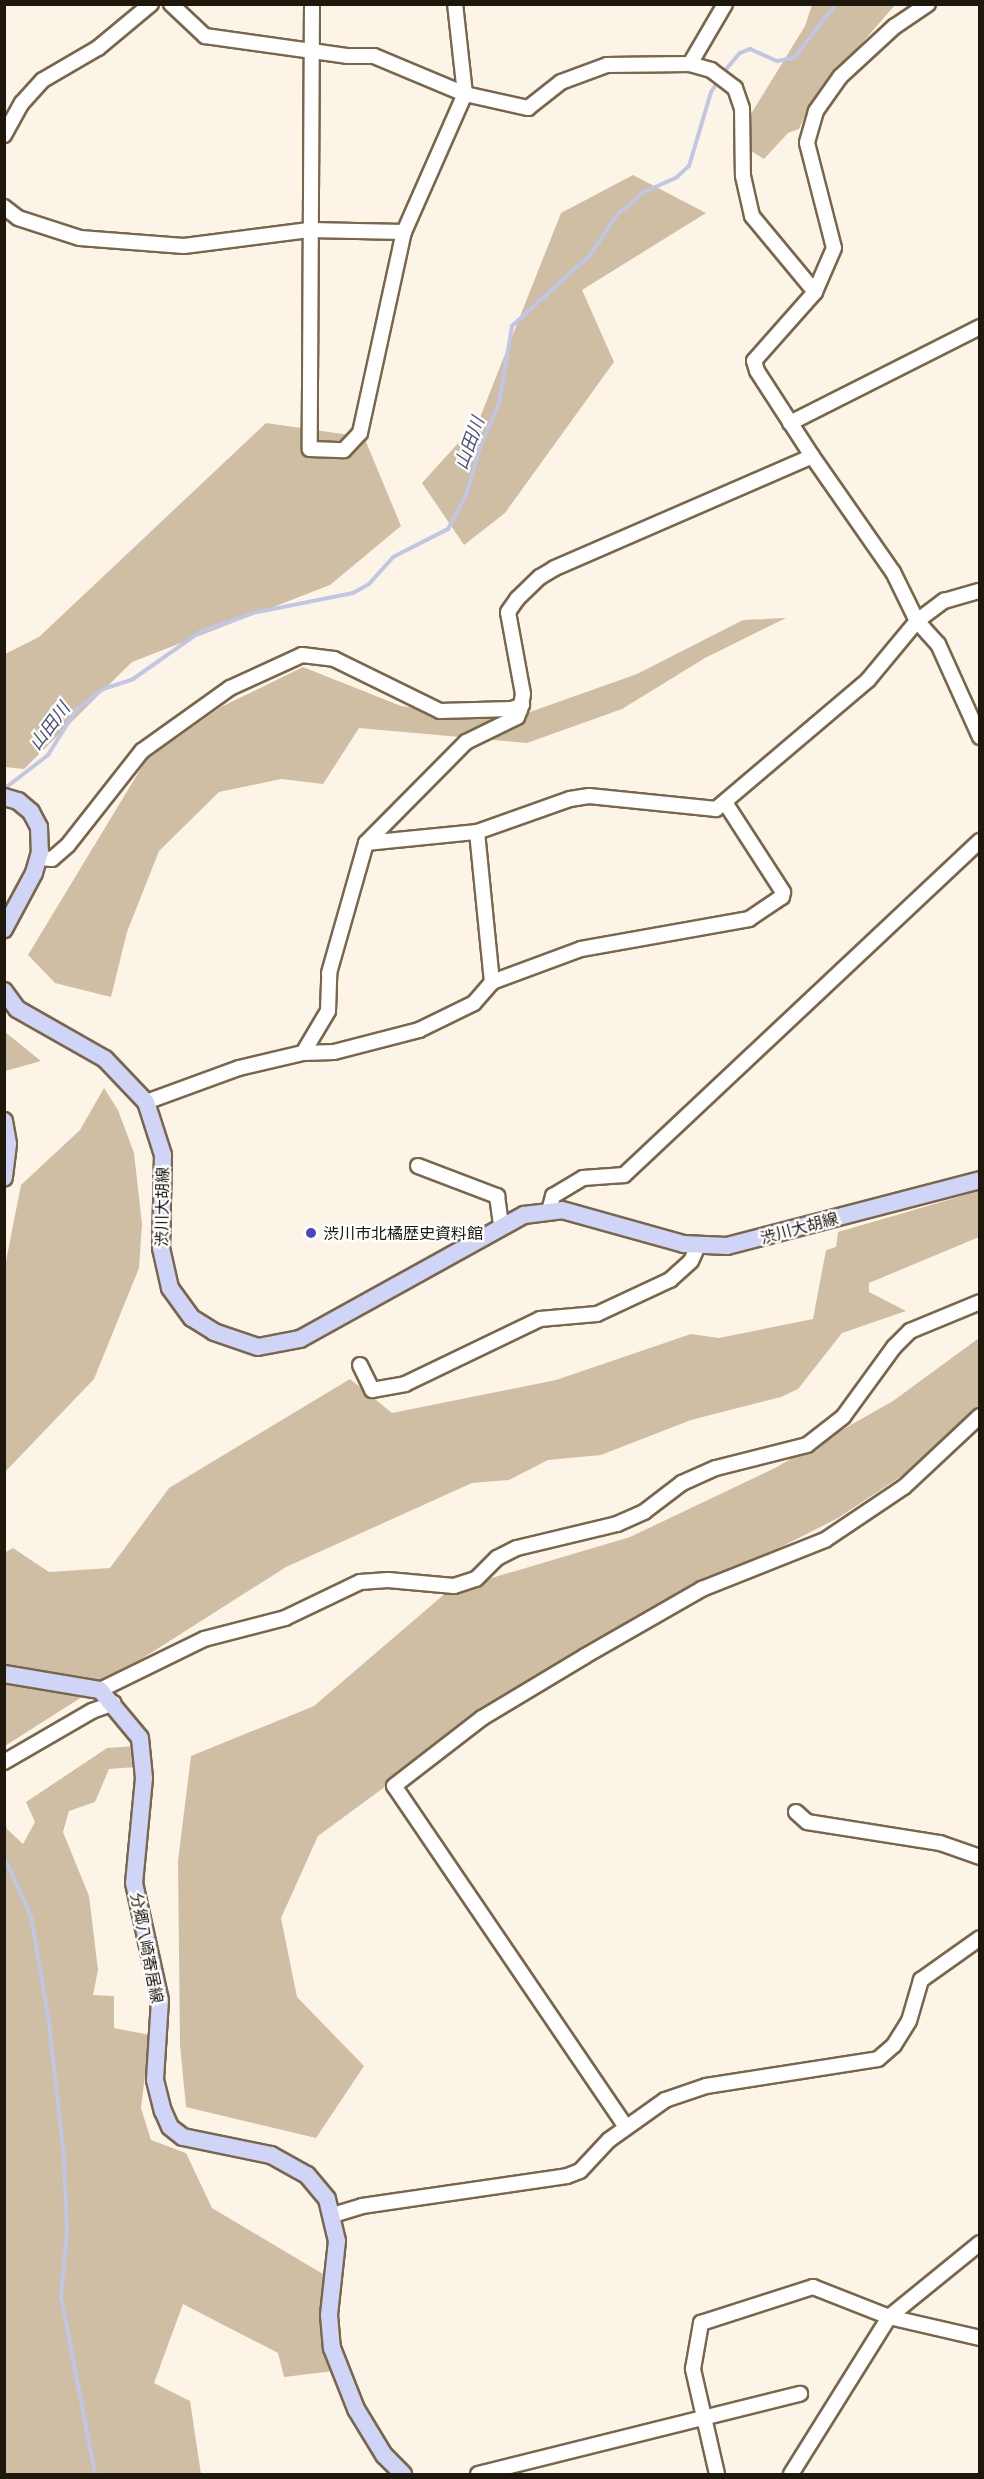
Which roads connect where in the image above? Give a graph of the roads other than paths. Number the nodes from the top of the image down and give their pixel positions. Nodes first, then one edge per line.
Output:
1 (151, 4) edge
2 (171, 4) edge
3 (312, 4) edge
4 (455, 4) edge
5 (725, 4) edge
6 (928, 4) edge
7 (311, 50) junction
8 (690, 64) junction
9 (465, 94) junction
10 (4, 135) edge
11 (4, 207) edge
12 (309, 230) junction
13 (404, 232) junction
14 (815, 292) junction
15 (980, 327) edge
16 (790, 423) junction
17 (812, 456) junction
18 (980, 591) edge
19 (917, 621) junction
20 (522, 705) junction
21 (980, 737) edge
22 (11, 799) edge
23 (726, 804) junction
24 (477, 832) junction
25 (980, 841) edge
26 (366, 843) junction
27 (38, 858) junction
28 (4, 929) edge
29 (492, 982) junction
30 (4, 991) edge
31 (303, 1053) junction
32 (146, 1102) junction
33 (4, 1121) edge
34 (418, 1166) dead end
35 (4, 1178) edge
36 (980, 1180) edge
37 (549, 1210) junction
38 (501, 1226) junction
39 (698, 1246) junction
40 (980, 1302) edge
41 (360, 1365) dead end
42 (980, 1416) edge
43 (4, 1674) edge
44 (100, 1690) junction
45 (114, 1704) junction
46 (4, 1762) edge
47 (796, 1812) dead end
48 (980, 1857) edge
49 (980, 1938) edge
50 (626, 2127) junction
51 (333, 2215) junction
52 (980, 2243) edge
53 (889, 2318) junction
54 (980, 2338) edge
55 (800, 2394) dead end
56 (703, 2416) junction
57 (403, 2475) edge
58 (478, 2475) edge
59 (717, 2475) edge
60 (791, 2475) edge

1 - 10 street
2 - 7 street
3 - 7 street
4 - 9 street
5 - 8 street
6 - 14 street
7 - 9 street
7 - 12 street
8 - 9 street
8 - 14 street
9 - 13 street
11 - 12 street
12 - 13 street
12 - 13 street
14 - 16 street
15 - 16 street
16 - 17 street
17 - 19 street
17 - 20 street
18 - 19 street
19 - 21 street
19 - 23 street
20 - 26 street
20 - 27 street
22 - 27 main road
23 - 24 street
23 - 29 street
24 - 26 street
24 - 29 street
25 - 37 street
26 - 31 street
27 - 28 main road
29 - 31 street
30 - 32 main road, 渋川大胡線
31 - 32 street
32 - 38 main road, 渋川大胡線
33 - 35 main road
34 - 38 street
36 - 39 main road, 渋川大胡線
37 - 38 main road, 渋川大胡線
37 - 39 main road, 渋川大胡線
39 - 41 street
40 - 44 street
42 - 50 street
43 - 44 main road
44 - 45 main road, 分郷八崎寄居線
45 - 46 street
45 - 51 main road, 分郷八崎寄居線
47 - 48 street
49 - 50 street
50 - 51 street
51 - 57 main road, 分郷八崎寄居線
52 - 53 street
53 - 54 street
53 - 56 street
53 - 60 street
55 - 56 street
56 - 58 street
56 - 59 street

